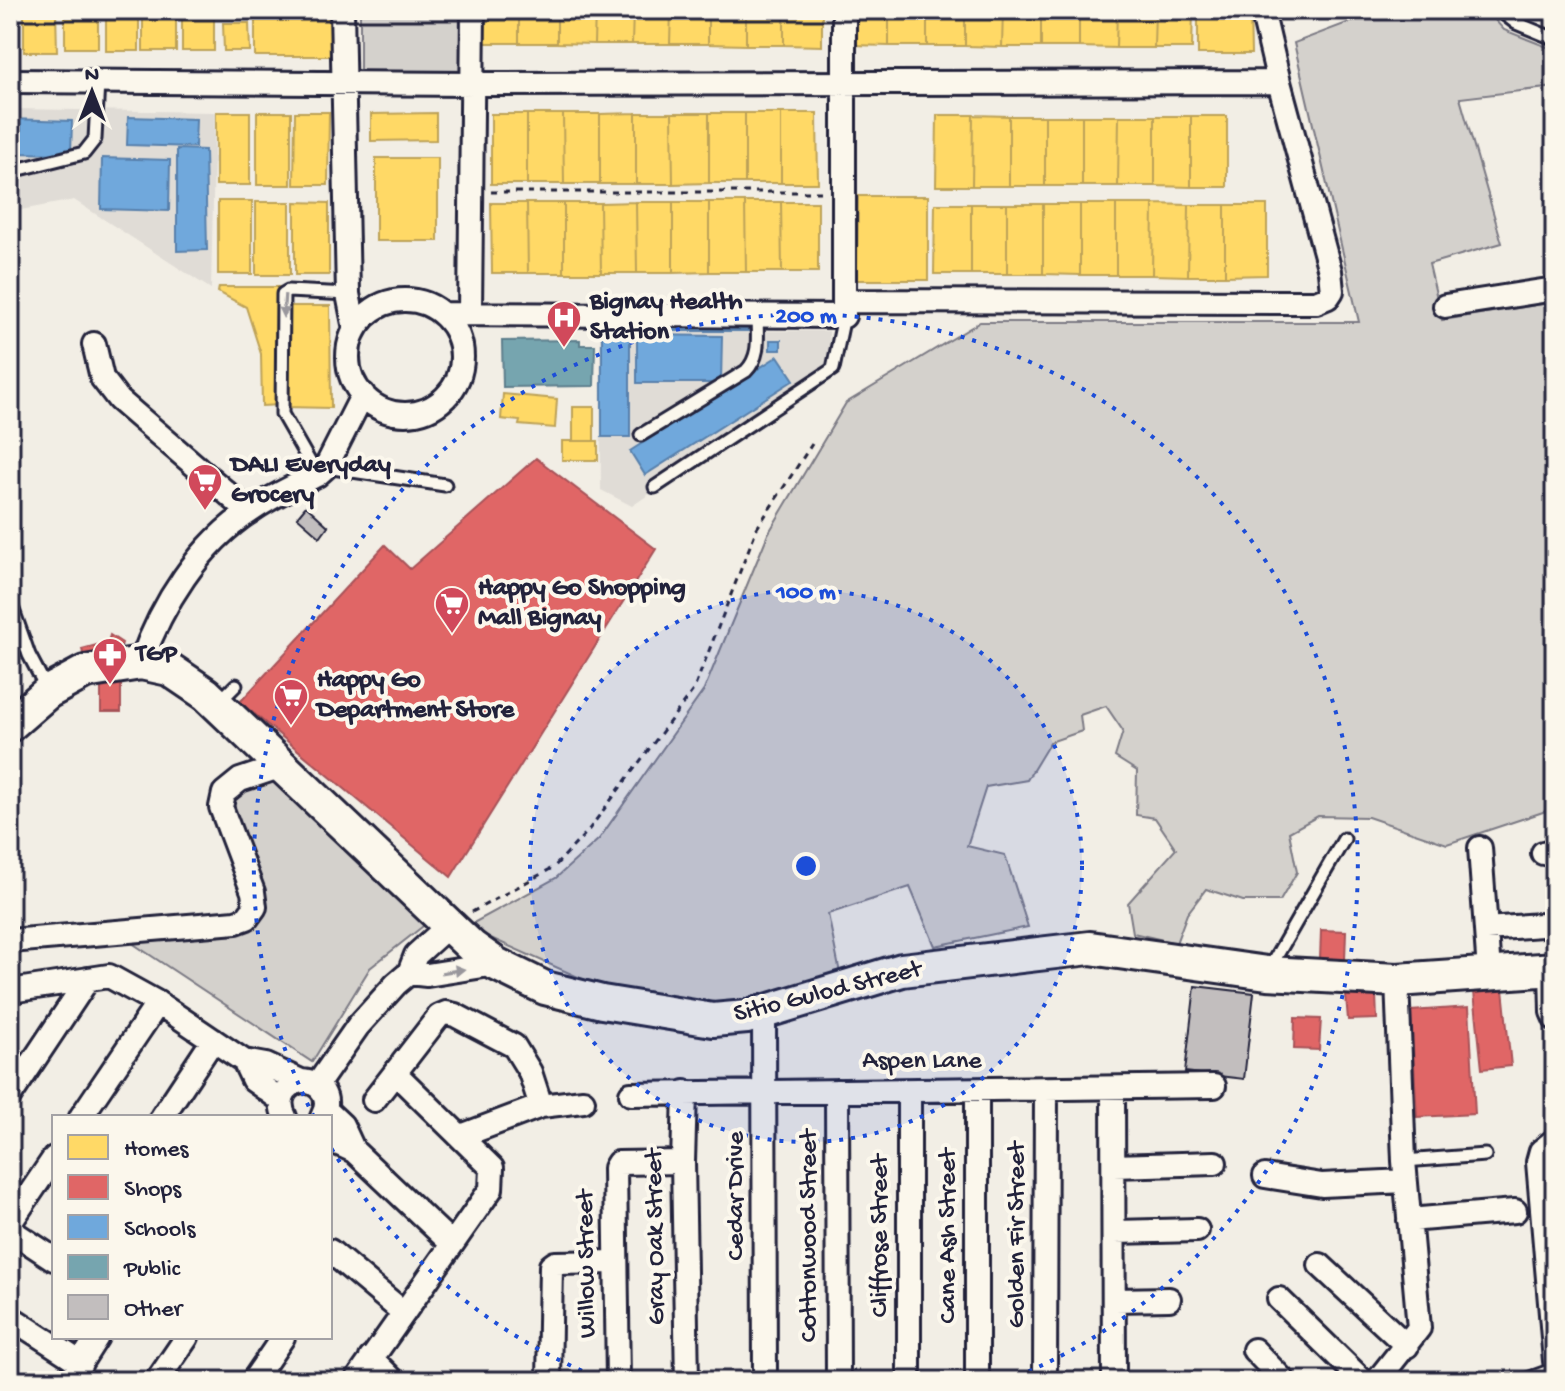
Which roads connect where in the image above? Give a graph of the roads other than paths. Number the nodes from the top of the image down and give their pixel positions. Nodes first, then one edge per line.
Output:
1 (342, 10) edge
2 (473, 10) edge
3 (844, 10) edge
4 (1262, 10) edge
5 (1499, 10) edge
6 (1555, 39) edge
7 (10, 81) edge
8 (98, 82) junction
9 (1279, 82) junction
10 (342, 83) junction
11 (844, 83) junction
12 (473, 84) junction
13 (12, 171) dead end
14 (1555, 289) edge
15 (348, 294) junction
16 (1445, 306) dead end
17 (844, 309) junction
18 (470, 313) junction
19 (443, 314) junction
20 (757, 316) junction
21 (355, 329) junction
22 (94, 344) dead end
23 (363, 394) junction
24 (641, 435) dead end
25 (322, 471) junction
26 (445, 485) dead end
27 (655, 487) dead end
28 (249, 512) junction
29 (11, 604) edge
30 (141, 663) junction
31 (48, 692) junction
32 (10, 725) edge
33 (282, 766) junction
34 (1344, 839) dead end
35 (1480, 848) dead end
36 (1555, 924) edge
37 (448, 926) junction
38 (1486, 929) junction
39 (10, 941) edge
40 (1488, 958) dead end
41 (496, 964) junction
42 (1553, 969) edge
43 (409, 973) junction
44 (1267, 973) junction
45 (88, 979) junction
46 (1397, 980) junction
47 (10, 991) edge
48 (158, 1003) junction
49 (764, 1010) junction
50 (1555, 1019) edge
51 (213, 1040) junction
52 (244, 1061) junction
53 (395, 1073) junction
54 (309, 1083) junction
55 (1214, 1086) dead end
56 (1113, 1089) junction
57 (765, 1090) junction
58 (977, 1090) junction
59 (1046, 1090) junction
60 (837, 1091) junction
61 (909, 1091) junction
62 (685, 1092) junction
63 (631, 1094) dead end
64 (10, 1096) edge
65 (374, 1100) dead end
66 (583, 1101) dead end
67 (541, 1106) junction
68 (283, 1109) edge
69 (324, 1114) edge
70 (82, 1115) edge
71 (163, 1115) edge
72 (332, 1119) edge
73 (461, 1136) junction
74 (1555, 1140) edge
75 (332, 1141) edge
76 (354, 1151) junction
77 (1485, 1155) dead end
78 (52, 1161) edge
79 (683, 1162) junction
80 (1215, 1163) dead end
81 (1114, 1166) junction
82 (1405, 1171) junction
83 (1265, 1176) dead end
84 (1515, 1211) dead end
85 (1409, 1220) junction
86 (10, 1223) edge
87 (10, 1230) edge
88 (1197, 1230) dead end
89 (1115, 1232) junction
90 (452, 1244) junction
91 (52, 1258) edge
92 (333, 1260) edge
93 (616, 1262) junction
94 (1320, 1265) dead end
95 (1169, 1299) dead end
96 (1279, 1299) dead end
97 (1115, 1300) junction
98 (404, 1313) junction
99 (10, 1317) edge
100 (96, 1339) edge
101 (186, 1339) edge
102 (282, 1339) edge
103 (1407, 1346) junction
104 (1254, 1350) dead end
105 (371, 1358) junction
106 (1555, 1361) edge
107 (1555, 1369) edge
108 (75, 1372) edge
109 (157, 1381) edge
110 (253, 1381) edge
111 (356, 1381) edge
112 (394, 1381) edge
113 (549, 1381) edge
114 (618, 1381) edge
115 (687, 1381) edge
116 (765, 1381) edge
117 (838, 1381) edge
118 (909, 1381) edge
119 (977, 1381) edge
120 (1045, 1381) edge
121 (1114, 1381) edge
122 (1284, 1381) edge
123 (1363, 1381) edge
124 (1377, 1381) edge
125 (1522, 1381) edge

1 - 10 street
2 - 12 street
3 - 11 street
4 - 9 street
5 - 6 lane
7 - 8 street
8 - 10 street
8 - 13 lane
9 - 11 street
9 - 17 street
10 - 12 street
10 - 15 street
11 - 12 street
11 - 17 street
12 - 18 street
14 - 16 street
15 - 21 street
15 -> 25 lane
17 - 20 street
17 - 27 lane
18 - 19 street
18 - 20 street
19 - 21 street
19 - 23 street
20 - 24 lane
21 - 23 street
22 - 28 street
23 - 25 street
25 - 26 lane
25 - 28 street
28 - 30 street
29 - 31 lane
30 - 31 main road
30 - 33 main road, Sitio Gulod Street
31 - 32 main road
33 - 37 main road, Sitio Gulod Street
33 - 39 street
34 - 44 lane
35 - 38 street
36 - 38 street
37 - 41 main road, Sitio Gulod Street
37 - 43 street
38 - 40 street
43 -> 41 street
41 - 49 main road, Sitio Gulod Street
42 - 46 main road, Sitio Gulod Street
42 - 50 street
43 - 54 street
44 - 46 main road, Sitio Gulod Street
44 - 49 main road, Sitio Gulod Street
45 - 47 street
45 - 48 street
45 - 64 street
46 - 82 street
48 - 51 street
48 - 70 street
49 - 57 street, Cedar Drive
51 - 52 street
51 - 71 street
52 - 54 street
52 - 68 street
53 - 65 street
53 - 67 street
53 - 73 street
54 - 68 street
54 - 69 street
55 - 56 street, Aspen Lane
56 - 59 street, Aspen Lane
56 - 81 street
57 - 60 street, Aspen Lane
57 - 62 street, Aspen Lane
57 - 116 street, Cedar Drive
58 - 59 street, Aspen Lane
58 - 61 street, Aspen Lane
58 - 119 street, Cane Ash Street
59 - 120 street, Golden Fir Street
60 - 61 street, Aspen Lane
60 - 117 street, Cottonwood Street
61 - 118 street, Cliffrose Street
62 - 63 street, Aspen Lane
62 - 79 street, Gray Oak Street
66 - 67 street
67 - 73 street
72 - 76 street
73 - 90 street
74 - 106 street
75 - 76 street
76 - 90 street
77 - 82 lane
78 - 86 street
79 - 93 street, Willow Street
79 - 115 street, Gray Oak Street
80 - 81 street
81 - 89 street
82 - 83 street
82 - 85 street
84 - 85 street
85 - 103 street
87 - 91 street
88 - 89 street
89 - 97 street
90 - 98 street
92 - 98 street
93 - 113 street
93 - 114 street, Willow Street
94 - 103 street
95 - 97 street
96 - 123 street
97 - 121 street
98 - 105 street
99 - 108 street
100 - 108 street
101 - 109 street
102 - 110 street
103 - 124 street
104 - 122 street
105 - 111 street
105 - 112 street
107 - 125 lane

